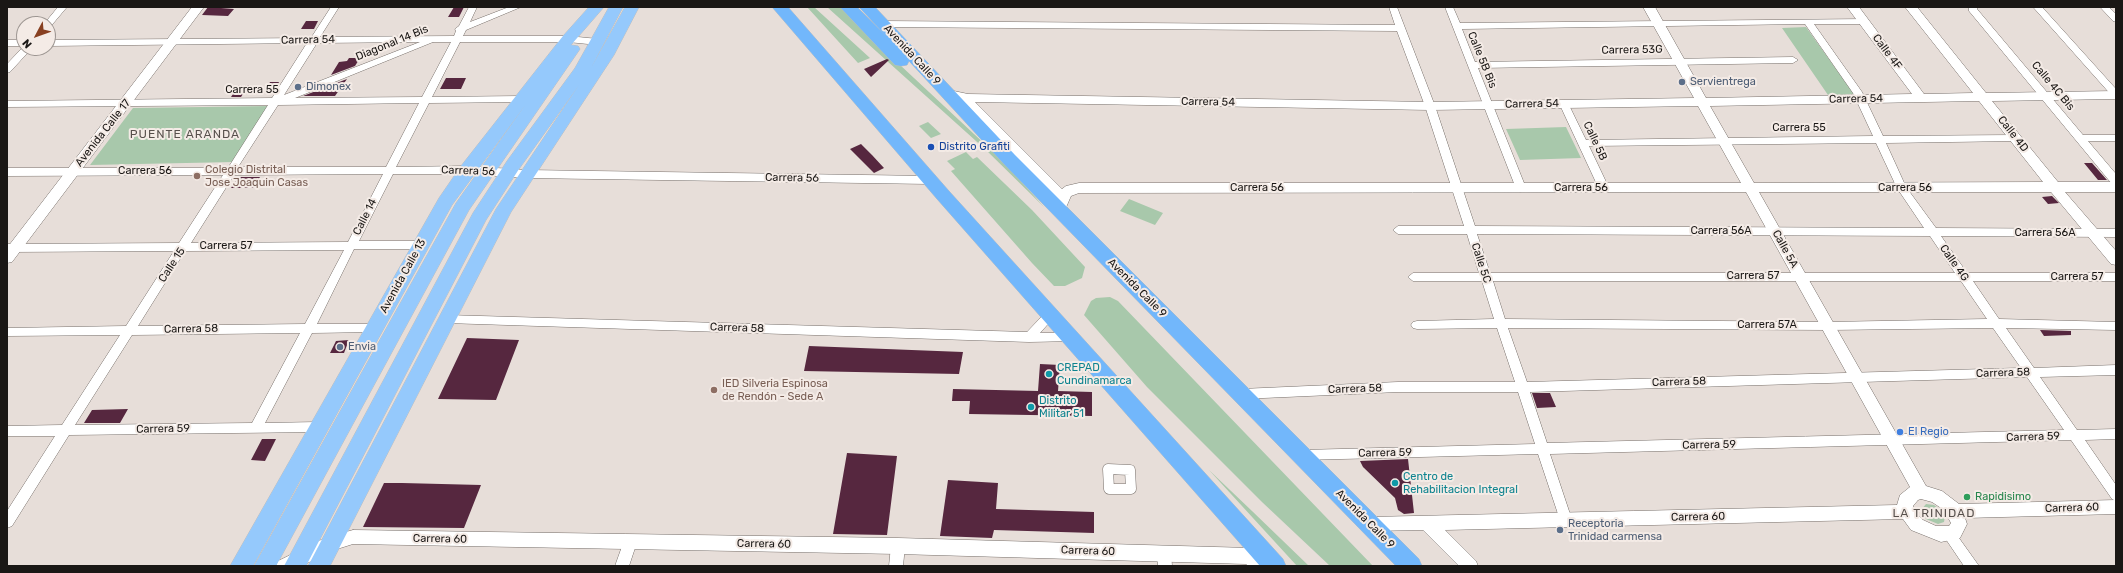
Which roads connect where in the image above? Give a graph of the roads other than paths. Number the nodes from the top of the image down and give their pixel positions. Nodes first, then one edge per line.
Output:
1 (63, 7) edge
2 (198, 7) edge
3 (335, 7) edge
4 (473, 7) edge
5 (517, 7) edge
6 (597, 7) edge
7 (616, 7) edge
8 (632, 7) edge
9 (780, 7) edge
10 (848, 7) edge
11 (867, 7) edge
12 (1393, 7) edge
13 (1449, 7) edge
14 (1649, 7) edge
15 (1853, 7) edge
16 (1911, 7) edge
17 (1972, 7) edge
18 (2037, 7) edge
19 (2104, 7) edge
20 (55, 16) edge
21 (2116, 19) edge
22 (1864, 21) junction
23 (1808, 22) junction
24 (883, 24) junction
25 (1658, 24) junction
26 (1456, 26) junction
27 (462, 28) junction
28 (1400, 28) junction
29 (435, 39) junction
30 (457, 39) junction
31 (314, 40) junction
32 (573, 40) junction
33 (173, 42) junction
34 (598, 42) junction
35 (56, 43) edge
36 (20, 56) edge
37 (1793, 60) dead end
38 (1679, 61) junction
39 (1471, 65) junction
40 (7, 70) edge
41 (2116, 95) edge
42 (956, 96) junction
43 (2046, 96) junction
44 (1984, 97) junction
45 (1921, 98) junction
46 (522, 99) junction
47 (1861, 99) junction
48 (424, 101) junction
49 (1702, 101) junction
50 (275, 102) junction
51 (125, 103) junction
52 (575, 103) junction
53 (1564, 103) junction
54 (7, 104) edge
55 (1487, 105) junction
56 (1430, 106) junction
57 (546, 119) junction
58 (2015, 138) junction
59 (2081, 138) junction
60 (2116, 138) edge
61 (990, 140) junction
62 (1878, 140) junction
63 (1724, 141) junction
64 (1582, 142) junction
65 (389, 170) junction
66 (467, 170) junction
67 (73, 171) junction
68 (232, 171) junction
69 (486, 171) junction
70 (7, 172) edge
71 (517, 173) junction
72 (930, 180) junction
73 (2116, 180) edge
74 (2055, 187) junction
75 (2116, 187) edge
76 (1457, 188) junction
77 (1521, 188) junction
78 (1604, 188) junction
79 (1751, 188) junction
80 (1902, 188) junction
81 (1061, 203) junction
82 (1398, 230) dead end
83 (1470, 230) junction
84 (1775, 231) junction
85 (1932, 232) junction
86 (2093, 233) junction
87 (2116, 233) edge
88 (421, 245) junction
89 (184, 246) junction
90 (350, 247) junction
91 (10, 252) edge
92 (2116, 260) edge
93 (1485, 276) junction
94 (1800, 276) junction
95 (1414, 277) dead end
96 (2116, 277) edge
97 (1965, 278) junction
98 (1050, 314) junction
99 (446, 319) junction
100 (378, 322) junction
101 (1501, 323) junction
102 (1997, 324) junction
103 (1417, 325) dead end
104 (1828, 326) junction
105 (2116, 326) edge
106 (309, 328) junction
107 (129, 330) junction
108 (394, 331) junction
109 (7, 332) edge
110 (1029, 337) junction
111 (1071, 338) junction
112 (414, 341) junction
113 (2116, 370) edge
114 (2030, 372) junction
115 (1857, 377) junction
116 (1522, 387) junction
117 (1241, 394) junction
118 (256, 427) junction
119 (318, 427) junction
120 (65, 431) junction
121 (7, 432) edge
122 (2116, 434) edge
123 (2075, 435) junction
124 (1892, 441) junction
125 (1543, 449) junction
126 (1302, 455) junction
127 (1921, 492) junction
128 (2116, 495) edge
129 (1213, 496) junction
130 (2116, 507) edge
131 (1955, 511) junction
132 (1907, 512) junction
133 (1566, 520) junction
134 (7, 522) edge
135 (1427, 523) junction
136 (1370, 524) junction
137 (1949, 535) junction
138 (630, 542) junction
139 (332, 543) junction
140 (898, 546) junction
141 (1165, 560) edge
142 (1254, 561) edge
143 (292, 564) edge
144 (241, 566) edge
145 (265, 566) edge
146 (320, 566) edge
147 (622, 566) edge
148 (896, 566) edge
149 (1275, 566) edge
150 (1288, 566) edge
151 (1411, 566) edge
152 (1470, 566) edge
153 (1972, 566) edge

1 - 20 street
2 - 33 street, Avenida Calle 17
3 - 31 street, Calle 15
4 - 27 street, Calle 14
5 - 27 street, Diagonal 14 Bis
6 - 32 main road, Avenida Calle 13
7 - 34 main road
8 - 52 main road
9 - 72 highway
10 - 61 highway
11 - 24 highway, Avenida Calle 9
12 - 28 street, Calle 5C
13 - 26 street, Calle 5B Bis
14 - 25 street, Calle 5A
15 - 22 street, Calle 4F
16 - 44 street, Calle 4D
17 - 43 street, Calle 4C Bis
18 - 41 street
19 - 21 street
22 - 23 street
22 - 45 street, Calle 4F
23 - 25 street
23 - 47 street, Calle 4G
24 - 28 street
24 - 42 highway, Avenida Calle 9
25 - 26 street
25 - 38 street, Calle 5A
26 - 39 street, Calle 5B Bis
27 - 29 street, Diagonal 14 Bis
27 - 30 street, Calle 14
28 - 56 street, Calle 5C
29 - 30 street, Carrera 54
29 - 31 street, Carrera 54
29 - 50 street, Diagonal 14 Bis
30 - 32 street, Carrera 54
30 - 48 street, Calle 14
31 - 33 street, Carrera 54
31 - 50 street, Calle 15
32 - 34 street, Carrera 54
32 - 46 main road, Avenida Calle 13
32 - 69 main road, Avenida Calle 13
33 - 35 street, Carrera 54
33 - 51 street, Avenida Calle 17
34 - 57 main road
36 - 40 street
37 - 38 street, Carrera 53G
38 - 39 street, Carrera 53G
38 - 49 street, Calle 5A
39 - 55 street, Calle 5B Bis
41 - 43 street, Carrera 54
42 - 56 street, Carrera 54
42 - 61 highway, Avenida Calle 9
42 - 81 street
43 - 44 street, Carrera 54
43 - 59 street, Calle 4C Bis
44 - 45 street, Carrera 54
44 - 58 street, Calle 4D
45 - 47 street, Carrera 54
46 - 48 street, Carrera 55
46 - 66 main road, Avenida Calle 13
47 - 49 street, Carrera 54
47 - 62 street, Calle 4G
48 - 50 street, Carrera 55
48 - 65 street, Calle 14
49 - 53 street, Carrera 54
49 - 63 street, Calle 5A
50 - 51 street, Carrera 55
50 - 68 street, Calle 15
51 - 54 street, Carrera 55
51 - 67 street, Avenida Calle 17
52 - 57 main road
52 - 71 main road
53 - 55 street, Carrera 54
53 - 64 street, Calle 5B
55 - 56 street, Carrera 54
55 - 77 street, Calle 5B Bis
56 - 76 street, Calle 5C
57 - 71 main road
58 - 62 street, Carrera 55
58 - 74 street, Calle 4D
59 - 60 street
59 - 73 street, Calle 4C Bis
61 - 81 highway, Avenida Calle 9
62 - 63 street, Carrera 55
62 - 80 street, Calle 4G
63 - 64 street, Carrera 55
63 - 79 street, Calle 5A
64 - 78 street, Calle 5B
65 - 66 street, Carrera 56
65 - 68 street, Carrera 56
65 - 90 street, Calle 14
66 - 69 street, Carrera 56
66 - 88 main road, Avenida Calle 13
67 - 68 street, Carrera 56
67 - 70 street, Carrera 56
67 - 91 street, Avenida Calle 17
68 - 89 street, Calle 15
69 - 71 street, Carrera 56
69 - 108 main road, Avenida Calle 13
71 - 72 street, Carrera 56
71 - 99 main road
71 - 112 main road
72 - 98 highway
74 - 75 street, Carrera 56
74 - 80 street, Carrera 56
74 - 86 street, Calle 4D
76 - 77 street, Carrera 56
76 - 81 street, Carrera 56
76 - 83 street, Calle 5C
77 - 78 street, Carrera 56
78 - 79 street, Carrera 56
79 - 80 street, Carrera 56
79 - 84 street, Calle 5A
80 - 85 street, Calle 4G
81 - 117 highway, Avenida Calle 9
82 - 83 street, Carrera 56A
83 - 84 street, Carrera 56A
83 - 93 street, Calle 5C
84 - 85 street, Carrera 56A
84 - 94 street, Calle 5A
85 - 86 street, Carrera 56A
85 - 97 street, Calle 4G
86 - 87 street, Carrera 56A
86 - 92 street, Calle 4D
88 - 90 street, Carrera 57
88 - 100 main road, Avenida Calle 13
89 - 90 street, Carrera 57
89 - 91 street, Carrera 57
89 - 107 street, Calle 15
90 - 106 street, Calle 14
93 - 94 street, Carrera 57
93 - 95 street, Carrera 57
93 - 101 street, Calle 5C
94 - 97 street, Carrera 57
94 - 104 street, Calle 5A
96 - 97 street, Carrera 57
97 - 102 street, Calle 4G
98 - 110 street
98 - 111 highway
99 - 110 street, Carrera 58
99 - 112 main road
99 - 139 main road
100 - 106 street, Carrera 58
100 - 108 main road
100 - 119 main road, Avenida Calle 13
101 - 103 street, Carrera 57A
101 - 104 street, Carrera 57A
101 - 116 street, Calle 5C
102 - 104 street, Carrera 57A
102 - 105 street, Carrera 57A
102 - 114 street, Calle 4G
104 - 115 street, Calle 5A
106 - 107 street, Carrera 58
106 - 118 street, Calle 14
107 - 109 street, Carrera 58
107 - 120 street, Calle 15
108 - 145 main road, Avenida Calle 13
110 - 111 street, Carrera 58
111 - 129 highway
112 - 143 main road
113 - 114 street, Carrera 58
114 - 115 street, Carrera 58
114 - 123 street, Calle 4G
115 - 116 street, Carrera 58
115 - 124 street, Calle 5A
116 - 117 street, Carrera 58
116 - 125 street, Calle 5C
117 - 126 highway, Avenida Calle 9
118 - 119 street, Carrera 59
118 - 120 street, Carrera 59
119 - 144 main road, Avenida Calle 13
120 - 121 street, Carrera 59
120 - 134 street, Calle 15
122 - 123 street, Carrera 59
123 - 124 street, Carrera 59
123 - 128 street, Calle 4G
124 - 125 street, Carrera 59
124 - 127 street, Calle 5A
125 - 126 street, Carrera 59
125 - 133 street, Calle 5C
126 - 136 highway, Avenida Calle 9
127 - 131 street
127 - 132 street
129 - 142 highway
129 - 149 highway
129 - 150 highway
130 - 131 street, Carrera 60
131 - 137 street
132 - 133 street, Carrera 60
132 - 137 street
133 - 135 street, Carrera 60
135 - 136 street, Carrera 60
135 - 152 street
136 - 151 highway, Avenida Calle 9
137 - 153 street
138 - 139 street, Carrera 60
138 - 140 street, Carrera 60
138 - 147 street
139 - 143 street, Carrera 60
139 - 146 main road
140 - 141 street, Carrera 60
140 - 148 street
141 - 142 street, Carrera 60

